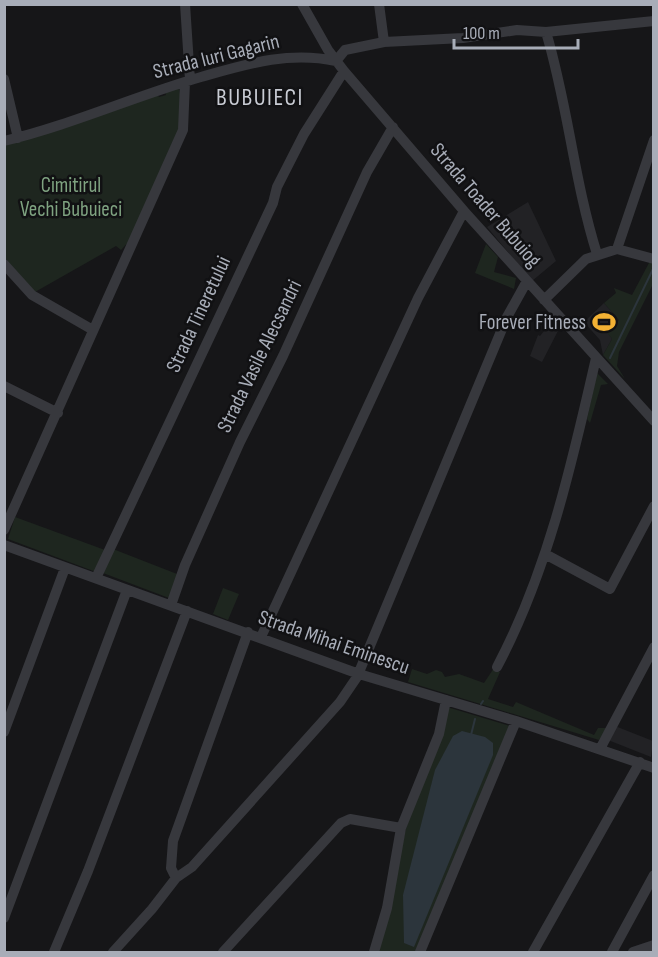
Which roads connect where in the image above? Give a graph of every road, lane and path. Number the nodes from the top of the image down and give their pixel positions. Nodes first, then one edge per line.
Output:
1 (185, 4) edge
2 (302, 4) edge
3 (379, 4) edge
4 (654, 21) edge
5 (546, 32) junction
6 (384, 42) junction
7 (336, 61) junction
8 (344, 71) junction
9 (4, 79) edge
10 (187, 81) junction
11 (393, 127) junction
12 (18, 138) junction
13 (654, 140) edge
14 (4, 141) edge
15 (464, 211) junction
16 (617, 249) junction
17 (597, 254) junction
18 (654, 259) edge
19 (4, 264) edge
20 (527, 282) junction
21 (544, 300) junction
22 (93, 330) junction
23 (596, 358) junction
24 (4, 386) edge
25 (58, 413) junction
26 (654, 421) edge
27 (654, 506) edge
28 (4, 530) edge
29 (4, 545) edge
30 (545, 554) junction
31 (66, 568) junction
32 (96, 578) junction
33 (127, 590) junction
34 (171, 605) junction
35 (187, 611) junction
36 (248, 632) junction
37 (261, 637) junction
38 (654, 647) edge
39 (497, 667) dead end
40 (359, 674) junction
41 (446, 700) junction
42 (516, 722) junction
43 (4, 732) edge
44 (600, 749) junction
45 (640, 762) junction
46 (654, 768) edge
47 (401, 828) junction
48 (654, 875) edge
49 (176, 878) junction
50 (4, 918) edge
51 (654, 945) edge
52 (54, 952) edge
53 (112, 952) edge
54 (223, 952) edge
55 (374, 952) edge
56 (420, 952) edge
57 (533, 952) edge
58 (612, 952) edge
59 (638, 952) edge

1 - 10 street
2 - 7 street, Strada Toader Bubuiog
3 - 6 street
4 - 5 street
5 - 6 street
5 - 17 street
6 - 7 street
7 - 8 street, Strada Toader Bubuiog
7 - 10 street, Strada Iuri Gagarin
8 - 11 street, Strada Toader Bubuiog
8 - 32 street, Strada Tineretului
9 - 12 street
10 - 12 street, Strada Iuri Gagarin
10 - 22 street
11 - 15 street, Strada Toader Bubuiog
11 - 34 street, Strada Vasile Alecsandri
12 - 14 street, Strada Iuri Gagarin
13 - 16 street
15 - 20 street, Strada Toader Bubuiog
15 - 37 street
16 - 17 street
16 - 18 street
17 - 21 street
19 - 22 street
20 - 21 street, Strada Toader Bubuiog
20 - 40 street
21 - 23 street, Strada Toader Bubuiog
22 - 25 street
23 - 26 street, Strada Toader Bubuiog
23 - 30 street
24 - 25 street
25 - 28 street
27 - 30 street
29 - 31 street, Strada Mihai Eminescu
30 - 39 street
31 - 32 street, Strada Mihai Eminescu
31 - 43 street
32 - 33 street, Strada Mihai Eminescu
33 - 34 street, Strada Mihai Eminescu
33 - 50 street
34 - 35 street, Strada Mihai Eminescu
35 - 36 street, Strada Mihai Eminescu
35 - 52 street
36 - 37 street, Strada Mihai Eminescu
36 - 49 street
37 - 40 street, Strada Mihai Eminescu
38 - 44 street
40 - 41 street, Strada Mihai Eminescu
40 - 49 street
41 - 42 street, Strada Mihai Eminescu
41 - 47 street
42 - 44 street, Strada Mihai Eminescu
42 - 56 street
44 - 45 street, Strada Mihai Eminescu
45 - 46 street, Strada Mihai Eminescu
45 - 57 street
47 - 54 street
47 - 55 street
48 - 58 street
49 - 53 street
51 - 59 street

